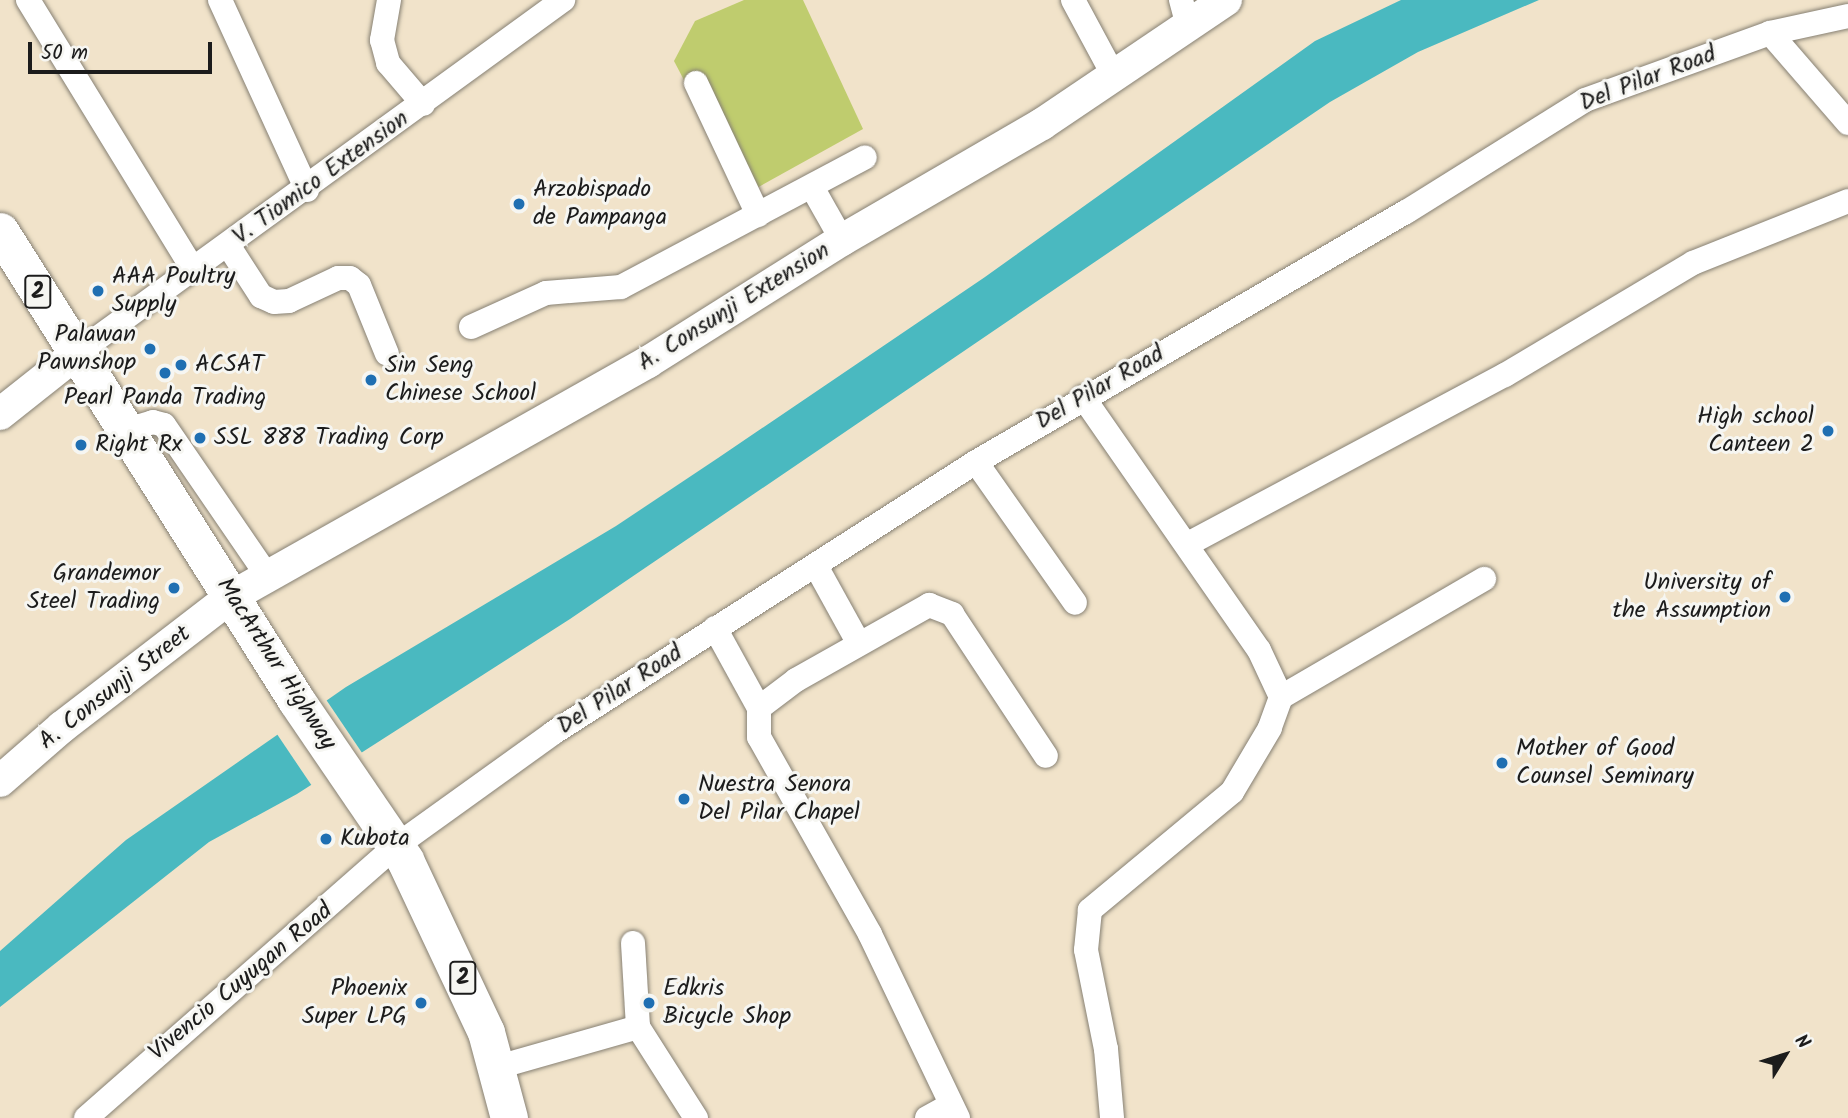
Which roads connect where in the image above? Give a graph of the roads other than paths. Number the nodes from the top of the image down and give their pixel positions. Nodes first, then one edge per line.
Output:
1 (28, 0) edge
2 (220, 0) edge
3 (389, 0) edge
4 (563, 0) edge
5 (1073, 0) edge
6 (1226, 0) edge
7 (1185, 14) edge
8 (1848, 16) edge
9 (1770, 33) junction
10 (1114, 76) junction
11 (696, 83) dead end
12 (422, 104) junction
13 (1848, 123) edge
14 (865, 157) dead end
15 (812, 187) junction
16 (307, 190) junction
17 (1848, 201) edge
18 (758, 215) junction
19 (0, 231) edge
20 (842, 240) junction
21 (228, 245) junction
22 (191, 268) junction
23 (471, 327) dead end
24 (77, 353) junction
25 (387, 354) dead end
26 (1083, 397) junction
27 (0, 414) edge
28 (127, 430) junction
29 (976, 462) junction
30 (1188, 544) junction
31 (816, 566) junction
32 (268, 577) junction
33 (1484, 579) dead end
34 (232, 597) junction
35 (1075, 603) dead end
36 (715, 628) junction
37 (858, 642) junction
38 (1278, 687) junction
39 (760, 708) junction
40 (1046, 756) dead end
41 (0, 781) edge
42 (396, 846) junction
43 (633, 943) dead end
44 (638, 1027) junction
45 (498, 1067) junction
46 (953, 1112) edge
47 (86, 1118) edge
48 (509, 1118) edge
49 (696, 1118) edge
50 (927, 1118) edge
51 (1112, 1118) edge

1 - 22 street
2 - 16 street
3 - 12 street
4 - 12 street, V. Tiomico Extension
5 - 10 street
6 - 7 main road, A. Consunji Extension
7 - 10 main road, A. Consunji Extension
8 - 9 street, Del Pilar Road
9 - 13 street
9 - 26 street, Del Pilar Road
10 - 20 main road, A. Consunji Extension
11 - 18 street
12 - 16 street, V. Tiomico Extension
14 - 15 street
15 - 18 street
15 - 20 street
16 - 21 street, V. Tiomico Extension
17 - 30 street
18 - 23 street
19 - 24 highway, MacArthur Highway / 2
20 - 32 main road, A. Consunji Extension
21 - 22 street, V. Tiomico Extension
21 - 25 street
22 - 24 street, V. Tiomico Extension
24 - 27 main road
24 - 28 highway, MacArthur Highway / 2
26 - 29 street, Del Pilar Road
26 - 30 street
28 - 32 street
28 - 34 highway, MacArthur Highway / 2
29 - 31 street, Del Pilar Road
29 - 35 street
30 - 38 street
31 - 36 street, Del Pilar Road
31 - 37 street
32 - 34 main road, A. Consunji Extension
33 - 38 street
34 - 41 main road, A. Consunji Street
34 - 42 highway, MacArthur Highway / 2
36 - 39 street
36 - 42 street, Del Pilar Road
37 - 39 street
37 - 40 street
38 - 51 street
39 - 46 street
42 - 45 highway, MacArthur Highway / 2
42 - 47 street, Vivencio Cuyugan Road
43 - 44 street
44 - 45 street
44 - 49 street
45 - 48 highway, MacArthur Highway / 2
46 - 50 street

